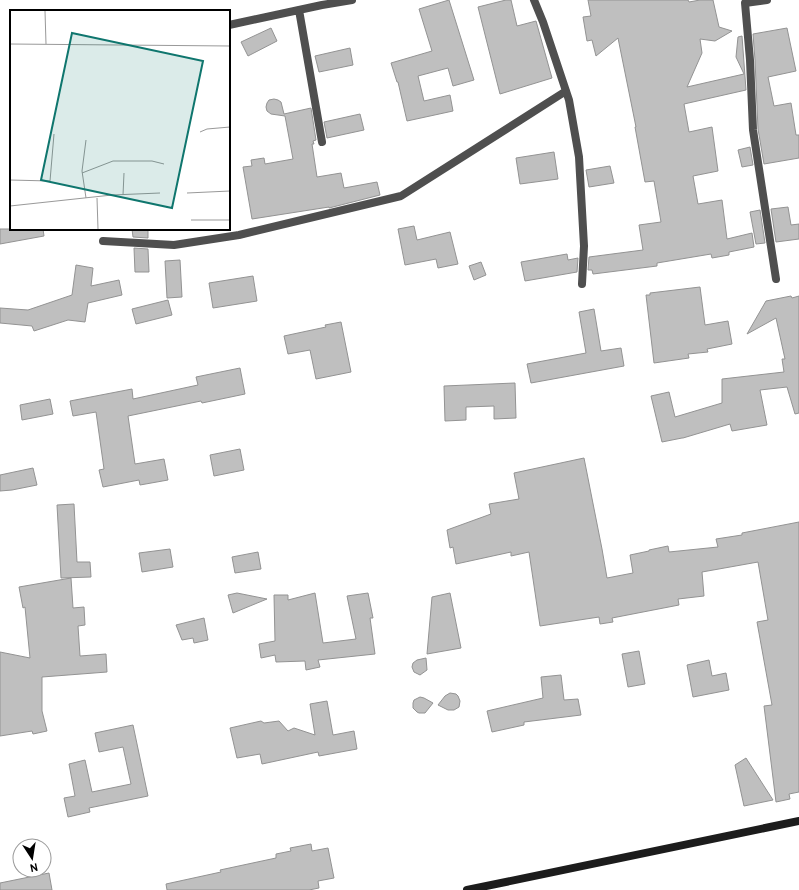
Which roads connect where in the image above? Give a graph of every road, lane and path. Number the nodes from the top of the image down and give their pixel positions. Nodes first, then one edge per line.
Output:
1 (352, 0) edge
2 (534, 0) edge
3 (767, 0) edge
4 (299, 10) junction
5 (230, 25) edge
6 (566, 91) junction
7 (322, 142) dead end
8 (103, 241) dead end
9 (776, 279) dead end
10 (582, 284) dead end
11 (799, 821) edge
12 (468, 890) edge

1 - 4 street
2 - 6 street
3 - 9 street
4 - 5 street
4 - 7 street
6 - 8 street
6 - 10 street
11 - 12 main road

